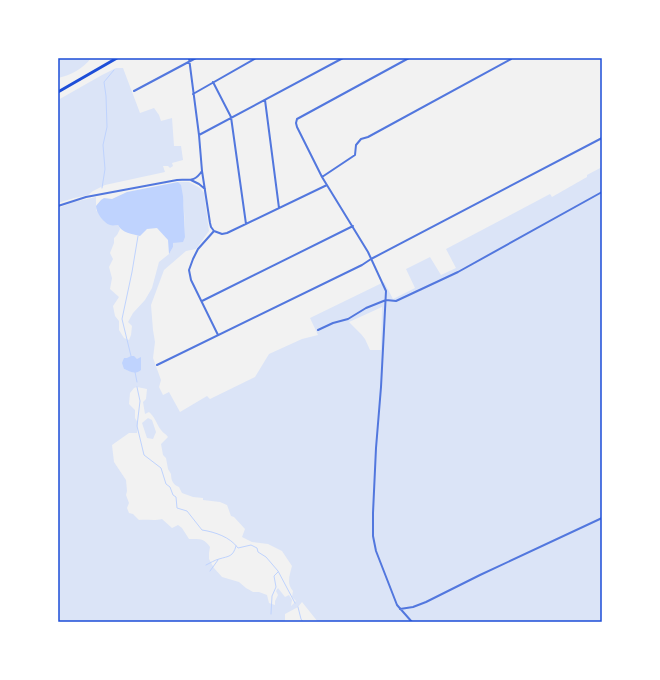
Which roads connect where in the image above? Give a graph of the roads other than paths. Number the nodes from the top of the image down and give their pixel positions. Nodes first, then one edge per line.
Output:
1 (117, 58) edge
2 (188, 58) edge
3 (196, 58) edge
4 (256, 58) edge
5 (343, 58) edge
6 (410, 58) edge
7 (512, 58) edge
8 (189, 62) junction
9 (213, 82) junction
10 (134, 91) dead end
11 (58, 92) edge
12 (193, 94) junction
13 (265, 100) junction
14 (231, 117) junction
15 (199, 135) junction
16 (602, 138) edge
17 (202, 171) junction
18 (322, 177) junction
19 (191, 180) junction
20 (327, 185) junction
21 (205, 190) junction
22 (602, 192) edge
23 (58, 206) edge
24 (279, 208) junction
25 (246, 224) junction
26 (353, 226) junction
27 (214, 230) junction
28 (371, 259) junction
29 (386, 300) junction
30 (202, 301) junction
31 (318, 330) dead end
32 (219, 335) junction
33 (157, 365) dead end
34 (602, 518) edge
35 (400, 609) junction
36 (412, 622) edge

1 - 11 main road
2 - 8 street
3 - 8 street
4 - 9 street
5 - 13 street
6 - 18 street
7 - 18 street
8 - 10 street
8 - 12 street
9 - 12 street
9 - 14 street
12 - 15 street
13 - 14 street
13 - 24 street
14 - 15 street
14 - 25 street
15 - 17 street
16 - 28 street
17 - 19 street
17 - 21 street
18 - 20 street
19 - 21 street
19 - 23 street
20 - 24 street
20 - 26 street
21 - 27 street
22 - 29 street
24 - 25 street
25 - 27 street
26 - 28 street
26 - 30 street
27 - 30 street
28 - 29 street
28 - 32 street
29 - 31 street
29 - 35 street
30 - 32 street
32 - 33 street
34 - 35 street
35 - 36 street

